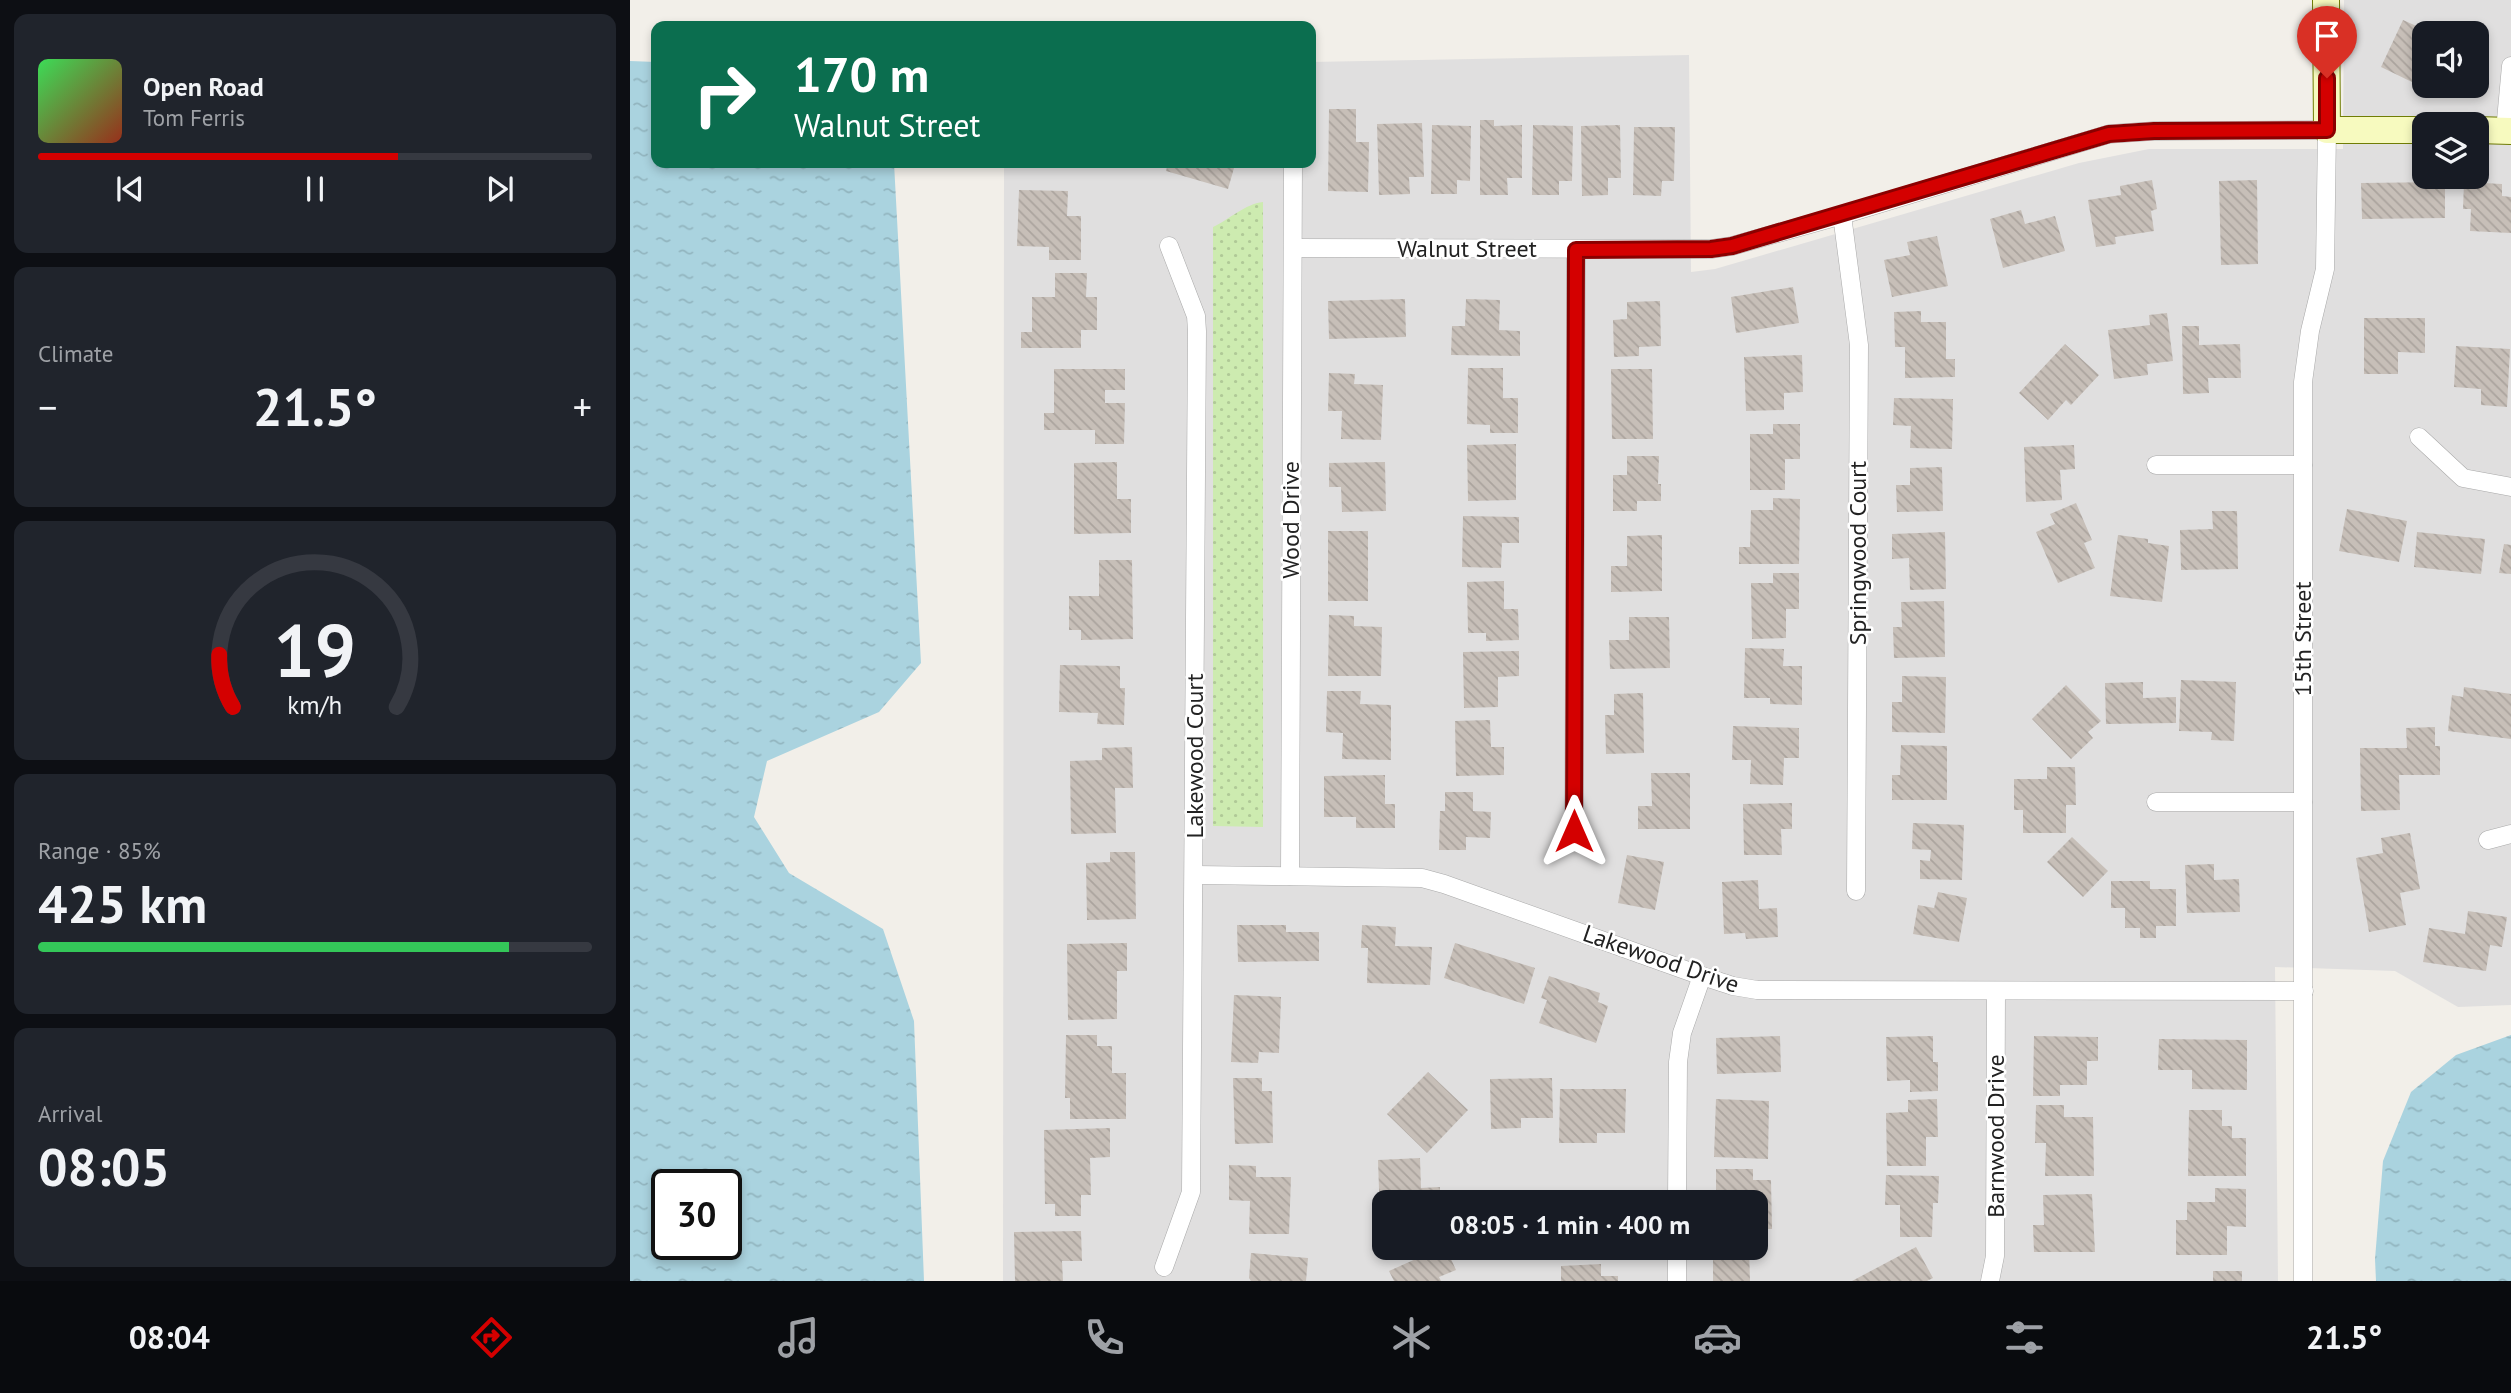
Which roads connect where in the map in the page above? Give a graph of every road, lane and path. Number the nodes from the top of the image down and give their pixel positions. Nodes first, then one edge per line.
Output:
1 (2326, 0) edge
2 (2511, 66) edge
3 (2327, 130) junction
4 (2412, 130) edge
5 (2489, 130) edge
6 (2508, 131) edge
7 (1293, 168) edge
8 (1842, 215) junction
9 (1169, 246) dead end
10 (1293, 248) junction
11 (1576, 250) junction
12 (2419, 437) dead end
13 (2156, 465) dead end
14 (2303, 465) junction
15 (2511, 487) edge
16 (2156, 802) dead end
17 (2303, 802) junction
18 (1574, 831) dead end
19 (2511, 834) edge
20 (2488, 840) dead end
21 (1195, 875) junction
22 (1290, 876) junction
23 (1856, 891) dead end
24 (1702, 976) junction
25 (1996, 991) junction
26 (2304, 991) junction
27 (1677, 1190) edge
28 (1677, 1260) edge
29 (1164, 1267) dead end
30 (1676, 1281) edge
31 (1990, 1281) edge
32 (2303, 1281) edge

1 - 3 street, 15th Street
2 - 6 street
3 - 4 street, Walnut Street
3 - 8 street, Walnut Street
3 - 14 street, 15th Street
5 - 6 street
7 - 10 street, Wood Drive
8 - 11 street, Walnut Street
8 - 23 street, Springwood Court
9 - 21 street, Lakewood Court
10 - 11 street, Walnut Street
10 - 22 street, Wood Drive
11 - 18 street
12 - 15 street
13 - 14 street
14 - 17 street, 15th Street
16 - 17 street
17 - 26 street, 15th Street
19 - 20 street
21 - 22 street, Lakewood Drive
21 - 29 street, Lakewood Court
22 - 24 street, Lakewood Drive
24 - 25 street, Lakewood Drive
24 - 27 street
25 - 26 street, Lakewood Drive
25 - 31 street, Barnwood Drive
26 - 32 street, 15th Street
28 - 30 street

